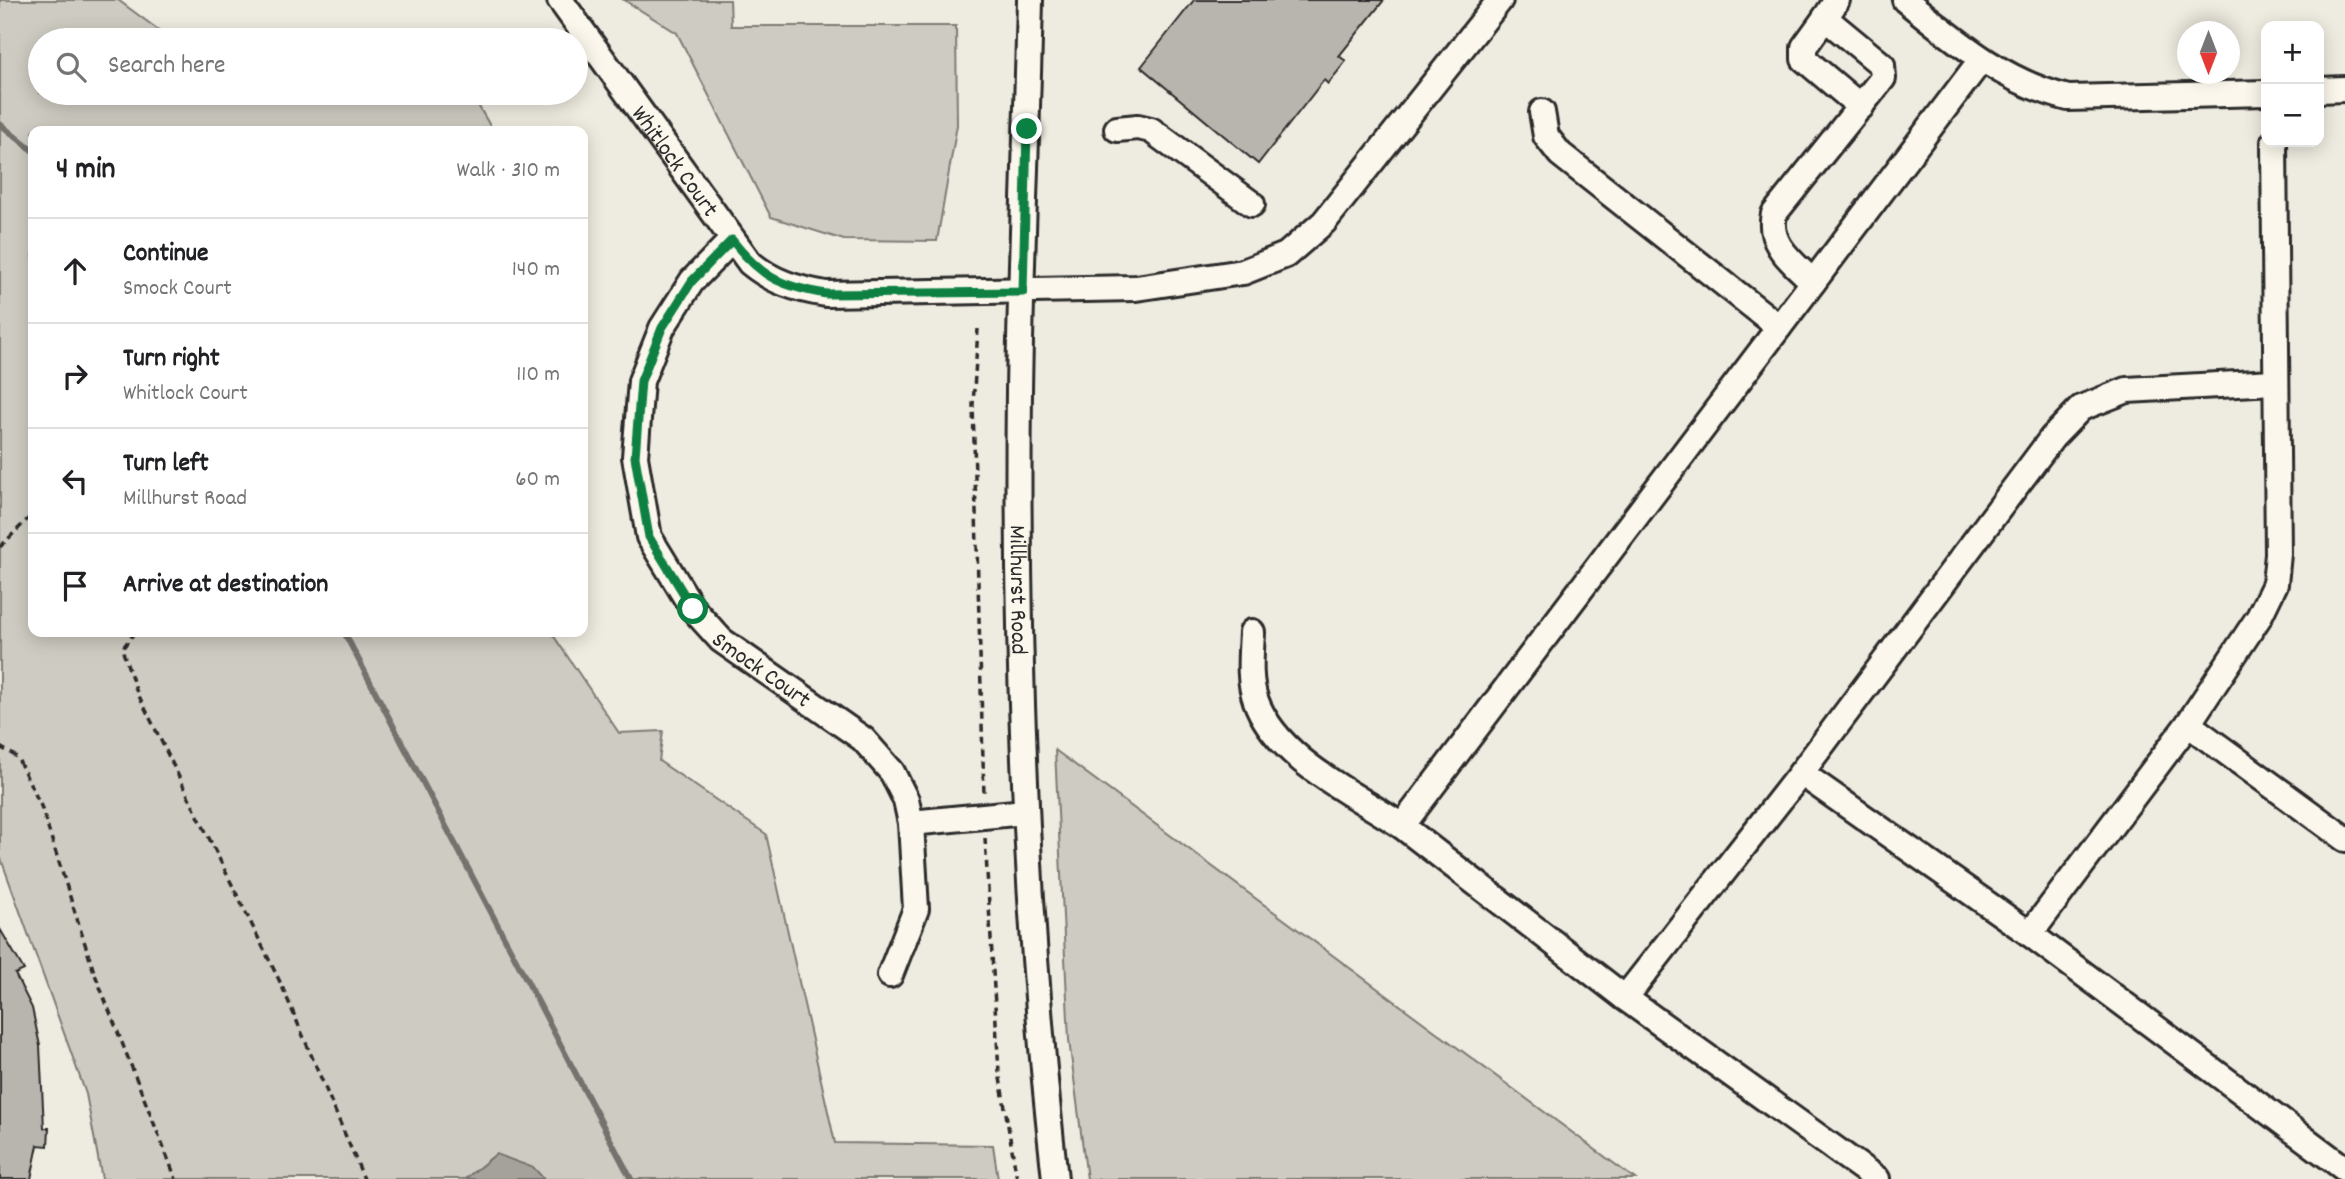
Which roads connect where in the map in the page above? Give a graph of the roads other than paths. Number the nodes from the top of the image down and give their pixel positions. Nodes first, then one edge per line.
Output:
1 (560, 0) edge
2 (1030, 0) edge
3 (1905, 0) edge
4 (1491, 3) edge
5 (1831, 9) edge
6 (580, 28) edge
7 (588, 39) edge
8 (1981, 61) junction
9 (2345, 89) edge
10 (2324, 90) edge
11 (2261, 93) edge
12 (1861, 107) junction
13 (1542, 112) dead end
14 (1117, 129) dead end
15 (2274, 147) edge
16 (1252, 204) dead end
17 (732, 240) junction
18 (1813, 282) junction
19 (1023, 292) junction
20 (1779, 327) junction
21 (2274, 382) junction
22 (1252, 632) dead end
23 (2188, 724) junction
24 (1801, 773) junction
25 (1025, 812) junction
26 (911, 823) junction
27 (1402, 826) junction
28 (2345, 839) edge
29 (2030, 933) junction
30 (890, 975) dead end
31 (1625, 998) junction
32 (2345, 1169) edge
33 (1055, 1179) edge
34 (1877, 1179) edge

1 - 6 street, Whitlock Court
2 - 19 street, Millhurst Road
3 - 8 street
4 - 19 street, Whitlock Court
5 - 12 street
5 - 12 street
7 - 17 street, Whitlock Court
8 - 11 street
8 - 18 street
9 - 10 street
12 - 18 street
13 - 20 street
14 - 16 street
15 - 21 street
17 - 19 street, Whitlock Court
17 - 26 street, Smock Court
18 - 20 street
19 - 25 street, Millhurst Road
20 - 27 street
21 - 23 street
21 - 24 street
22 - 27 street
23 - 28 street
23 - 29 street
24 - 29 street
24 - 31 street
25 - 26 street
25 - 33 street, Millhurst Road
26 - 30 street, Smock Court
27 - 31 street
29 - 32 street
31 - 34 street

